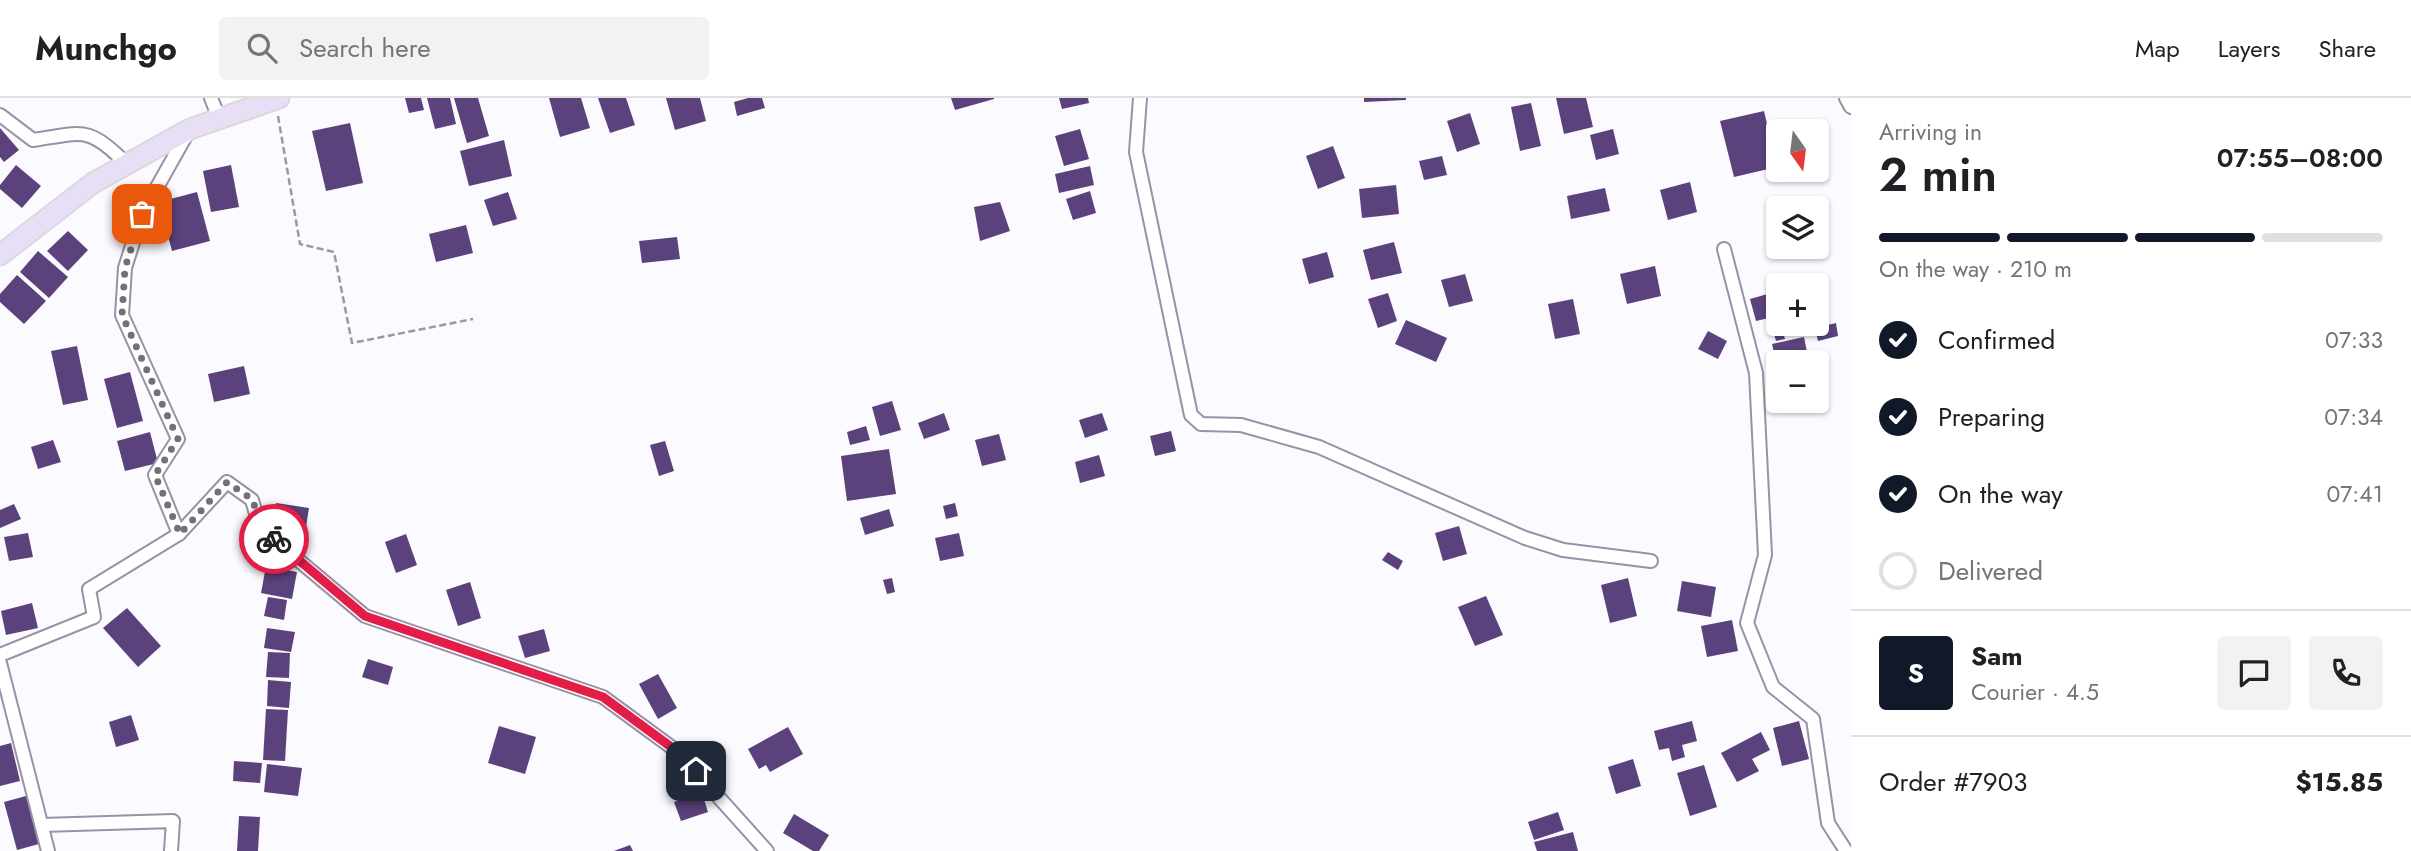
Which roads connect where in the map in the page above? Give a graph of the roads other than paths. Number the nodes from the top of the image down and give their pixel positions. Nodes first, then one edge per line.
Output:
1 (211, 98) edge
2 (1140, 98) edge
3 (1846, 98) edge
4 (277, 99) edge
5 (1851, 107) edge
6 (0, 115) edge
7 (219, 118) junction
8 (190, 129) junction
9 (127, 164) junction
10 (1724, 249) dead end
11 (0, 254) edge
12 (180, 534) junction
13 (1651, 562) dead end
14 (0, 655) edge
15 (0, 663) edge
16 (42, 825) junction
17 (48, 851) edge
18 (171, 851) edge
19 (768, 851) edge
20 (1846, 851) edge

1 - 7 street
2 - 13 street
3 - 5 street
4 - 7 main road
6 - 9 street
7 - 8 main road
8 - 9 main road
8 - 12 street
9 - 11 main road
10 - 20 street
12 - 14 street
12 - 19 street
15 - 16 street
16 - 17 street
16 - 18 street

